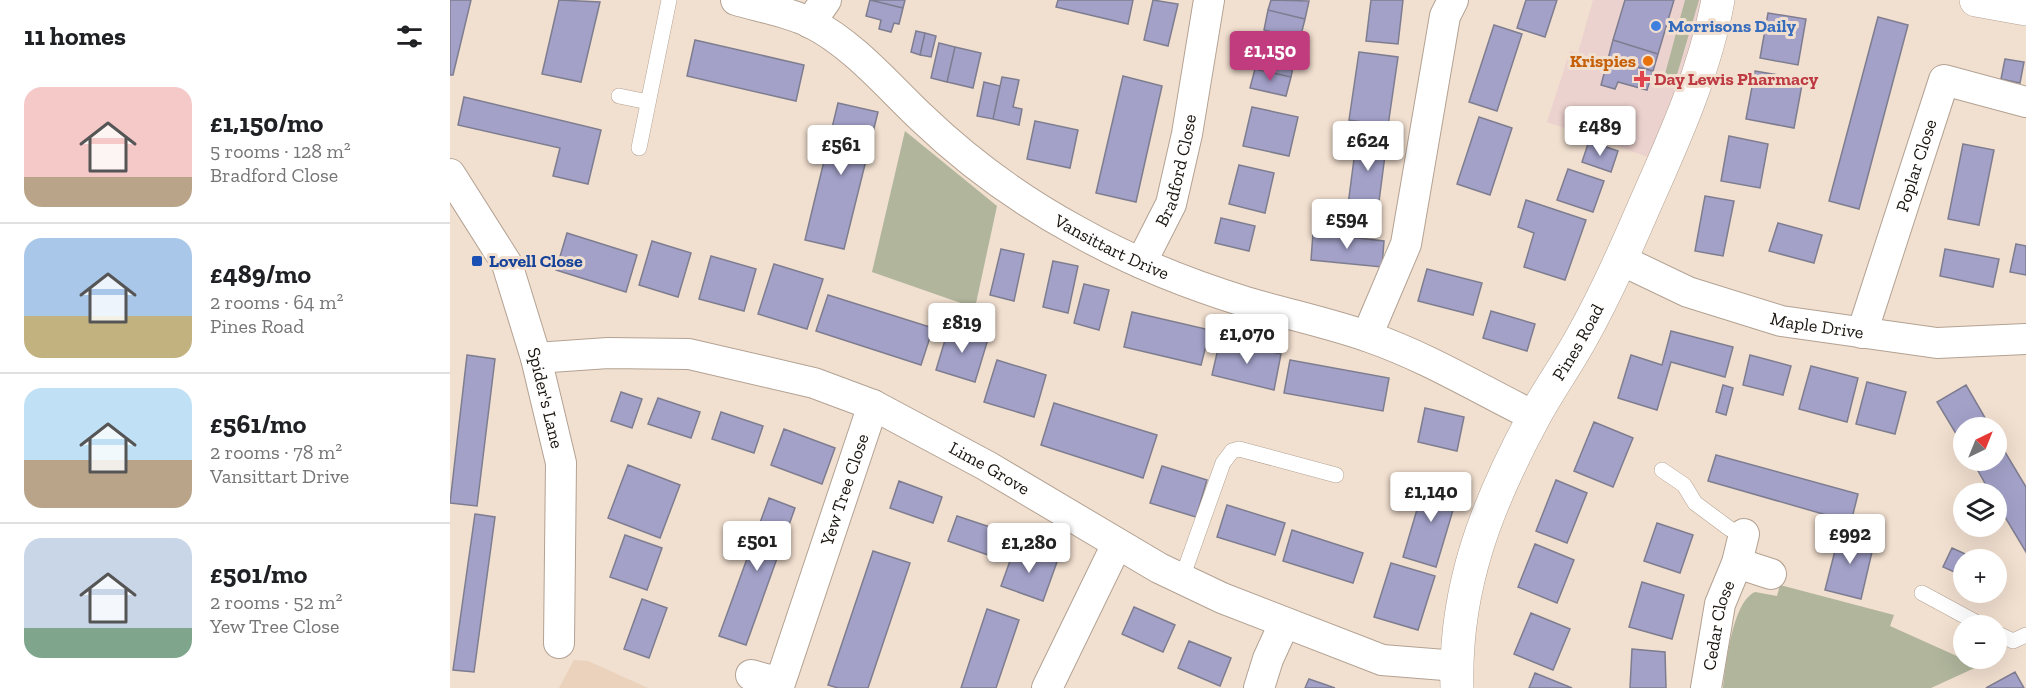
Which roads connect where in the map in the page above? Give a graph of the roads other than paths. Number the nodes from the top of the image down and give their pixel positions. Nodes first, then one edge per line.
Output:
1 (669, 0) edge
2 (736, 0) edge
3 (1209, 0) edge
4 (1453, 0) edge
5 (1718, 0) edge
6 (1976, 0) edge
7 (2018, 6) edge
8 (818, 11) edge
9 (619, 96) dead end
10 (648, 102) junction
11 (2026, 102) edge
12 (639, 148) dead end
13 (453, 184) edge
14 (1621, 260) junction
15 (1141, 263) junction
16 (1862, 333) junction
17 (1367, 336) junction
18 (2026, 339) edge
19 (536, 358) junction
20 (873, 405) junction
21 (1534, 416) junction
22 (1662, 470) dead end
23 (1336, 475) dead end
24 (1117, 544) junction
25 (1741, 548) junction
26 (1771, 574) dead end
27 (1182, 578) junction
28 (1922, 593) dead end
29 (1963, 615) edge
30 (1284, 624) junction
31 (2026, 635) edge
32 (2007, 638) edge
33 (559, 643) dead end
34 (751, 675) dead end
35 (1457, 677) edge
36 (1047, 688) edge
37 (1259, 688) edge
38 (1706, 688) edge

1 - 10 lane
2 - 8 street, Vansittart Drive
3 - 15 street, Bradford Close
4 - 17 street
5 - 14 street, Pines Road
6 - 7 street
8 - 15 street, Vansittart Drive
9 - 10 lane
10 - 12 lane
11 - 16 street, Poplar Close
13 - 19 street, Spider's Lane
14 - 16 street, Maple Drive
14 - 21 street, Pines Road
15 - 17 street, Vansittart Drive
16 - 18 street, Maple Drive
17 - 21 street, Vansittart Drive
19 - 20 street, Lime Grove
19 - 33 street, Spider's Lane
20 - 24 street, Lime Grove
20 - 34 street, Yew Tree Close
21 - 35 street, Pines Road
22 - 25 lane
23 - 27 lane
24 - 27 street, Lime Grove
24 - 36 street
25 - 26 street, Cedar Close
25 - 38 street, Cedar Close
27 - 30 street, Lime Grove
28 - 29 lane
30 - 35 street, Lime Grove
30 - 37 street
31 - 32 lane

